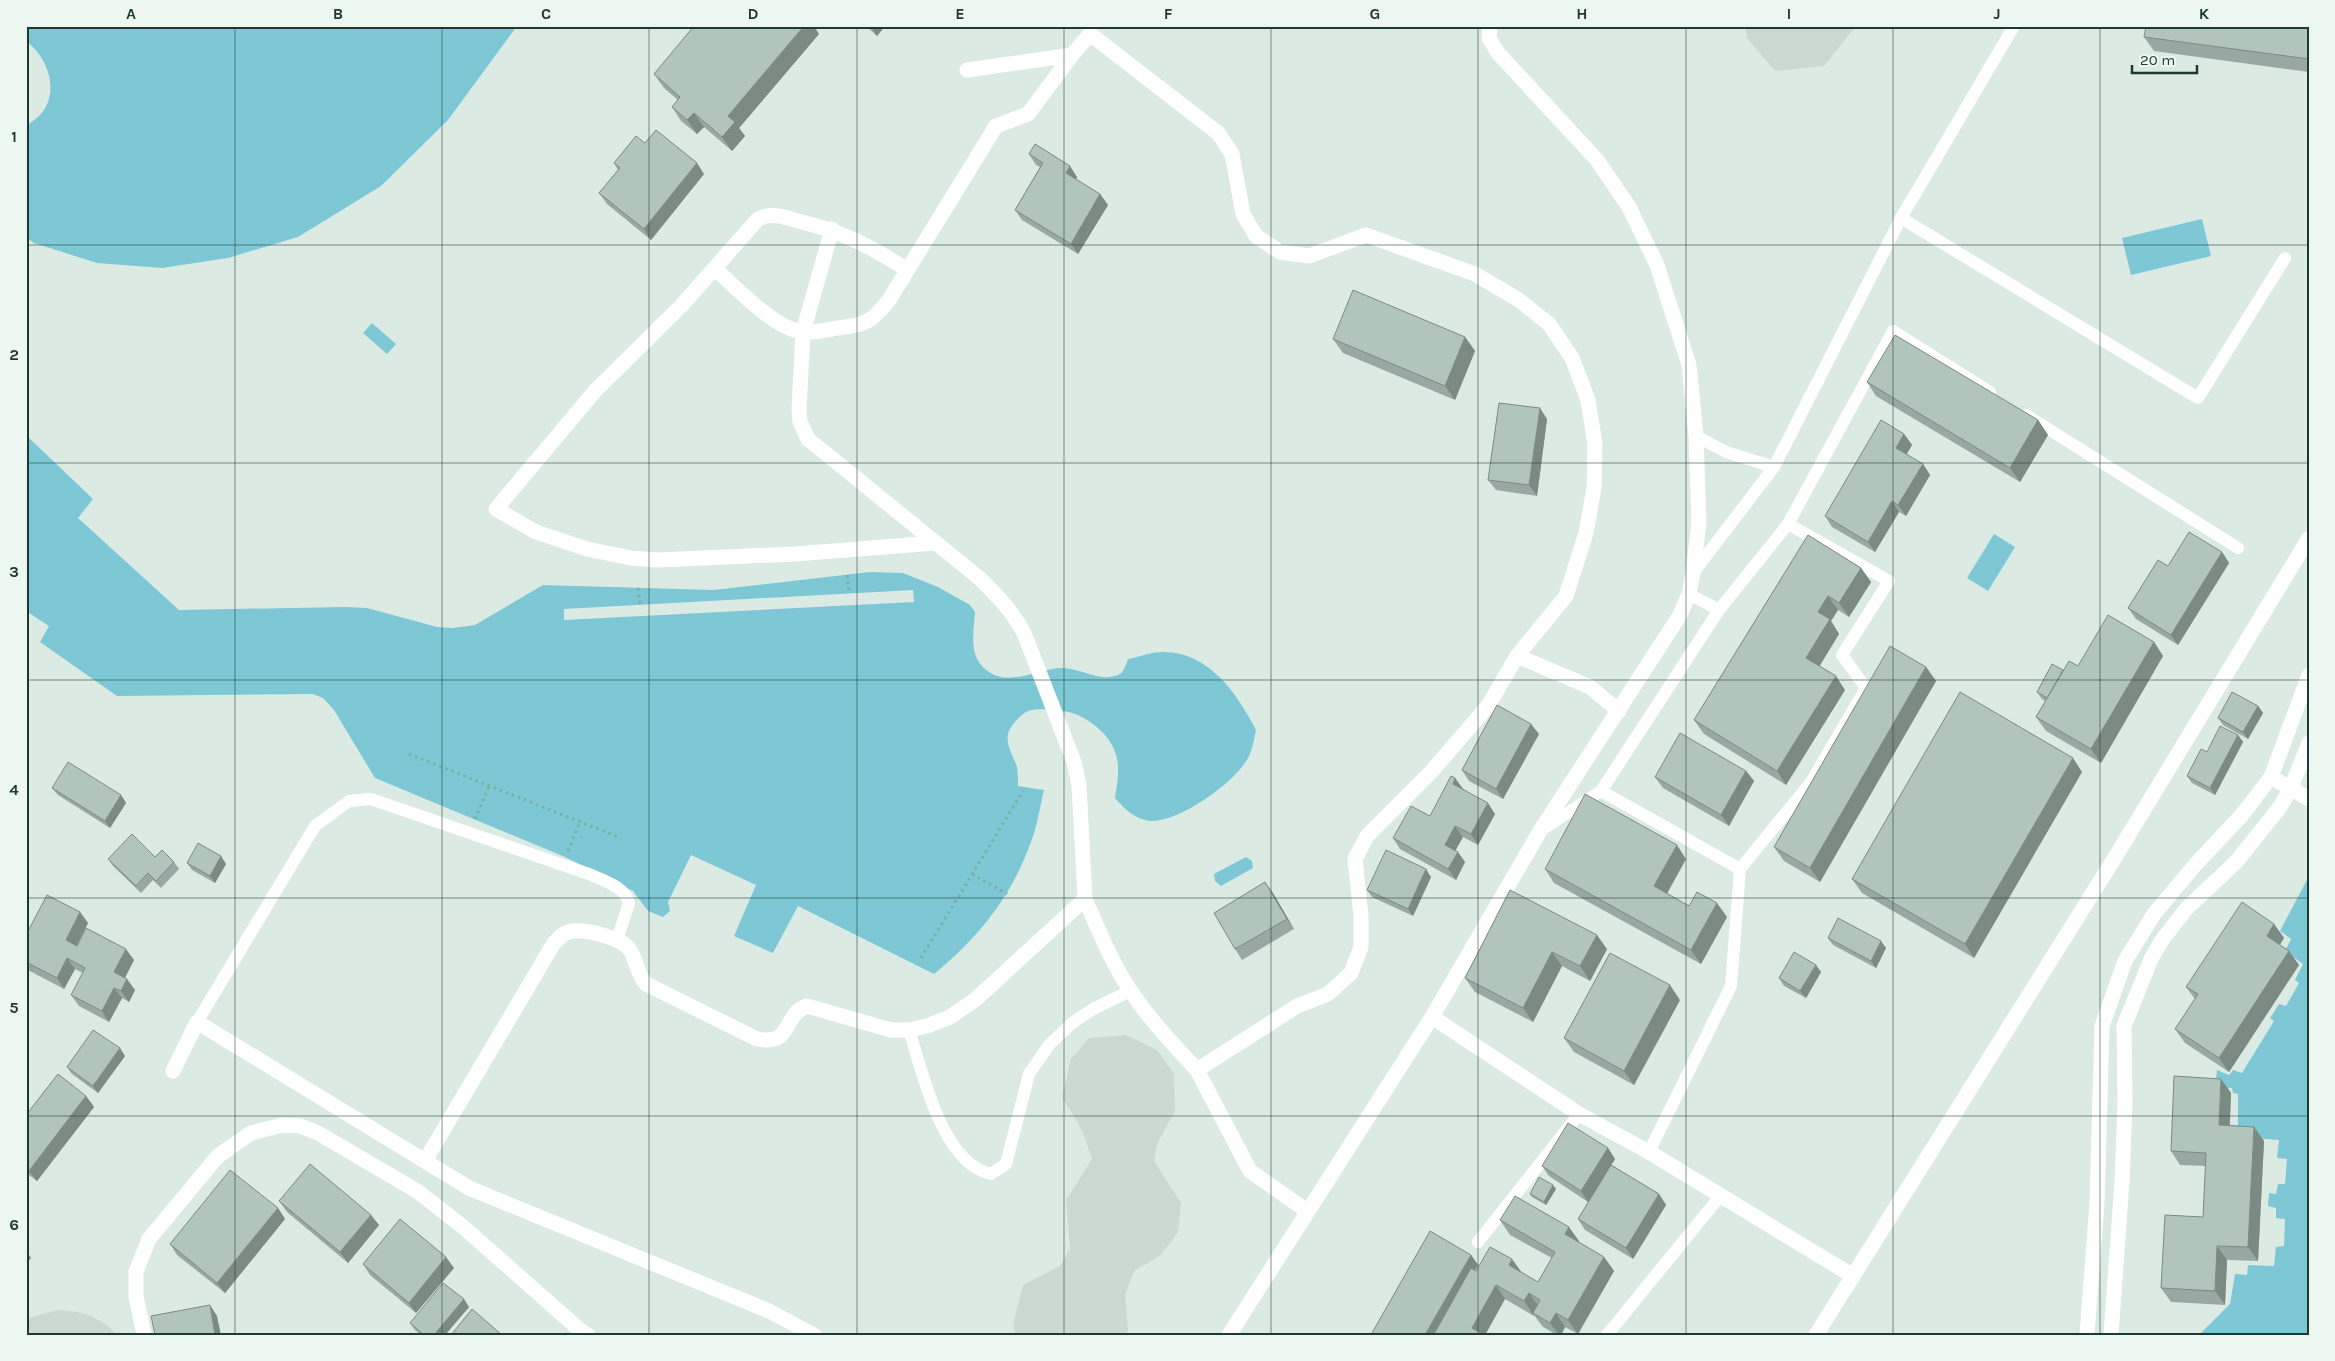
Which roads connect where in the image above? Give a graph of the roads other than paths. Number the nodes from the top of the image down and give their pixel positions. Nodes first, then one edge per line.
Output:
1 (1490, 26) edge
2 (2014, 26) edge
3 (1072, 55) junction
4 (967, 70) dead end
5 (1901, 218) junction
6 (832, 229) junction
7 (2286, 258) dead end
8 (716, 269) junction
9 (906, 269) junction
10 (804, 332) junction
11 (2002, 400) edge
12 (2019, 410) edge
13 (1696, 436) junction
14 (1774, 466) junction
15 (1788, 524) junction
16 (2309, 538) edge
17 (935, 543) junction
18 (2238, 548) dead end
19 (1693, 573) junction
20 (1689, 594) junction
21 (1719, 610) junction
22 (1517, 656) junction
23 (2309, 675) edge
24 (1619, 711) junction
25 (2309, 743) edge
26 (2271, 776) junction
27 (2291, 788) junction
28 (1602, 791) junction
29 (2309, 799) edge
30 (1540, 830) junction
31 (1740, 869) junction
32 (1085, 899) junction
33 (617, 940) junction
34 (1130, 991) junction
35 (1432, 1017) junction
36 (197, 1022) junction
37 (909, 1030) junction
38 (1197, 1070) junction
39 (173, 1071) dead end
40 (1579, 1114) junction
41 (1649, 1152) junction
42 (425, 1161) junction
43 (1721, 1195) junction
44 (1308, 1211) junction
45 (1478, 1242) dead end
46 (1853, 1276) junction
47 (144, 1335) edge
48 (588, 1335) edge
49 (814, 1335) edge
50 (1229, 1335) edge
51 (1607, 1335) edge
52 (1816, 1335) edge
53 (2087, 1335) edge
54 (2111, 1335) edge

1 - 13 street
2 - 5 lane
3 - 4 street
3 - 9 street
3 - 22 street
5 - 7 lane
5 - 14 lane
6 - 8 street
6 - 9 street
6 - 10 street
8 - 10 street
8 - 17 street
9 - 10 street
10 - 17 street
11 - 15 lane
12 - 18 lane
13 - 14 lane
13 - 19 street
14 - 19 lane
15 - 21 lane
15 - 31 lane
16 - 46 street
17 - 32 street
19 - 20 street
20 - 21 lane
20 - 24 street
21 - 28 lane
22 - 24 street
22 - 38 street
23 - 26 street
24 - 30 street
25 - 27 street
26 - 27 street
26 - 53 street
27 - 29 street
27 - 54 street
28 - 30 lane
28 - 31 lane
30 - 35 street
31 - 41 lane
32 - 34 street
32 - 37 street
33 - 36 lane
33 - 37 street
33 - 42 street
34 - 37 lane
34 - 38 street
35 - 40 street
35 - 44 street
36 - 39 street
36 - 42 street
38 - 44 street
40 - 41 street
40 - 45 lane
41 - 43 street
42 - 49 street
43 - 46 street
43 - 51 lane
44 - 50 street
46 - 52 street
47 - 48 street

